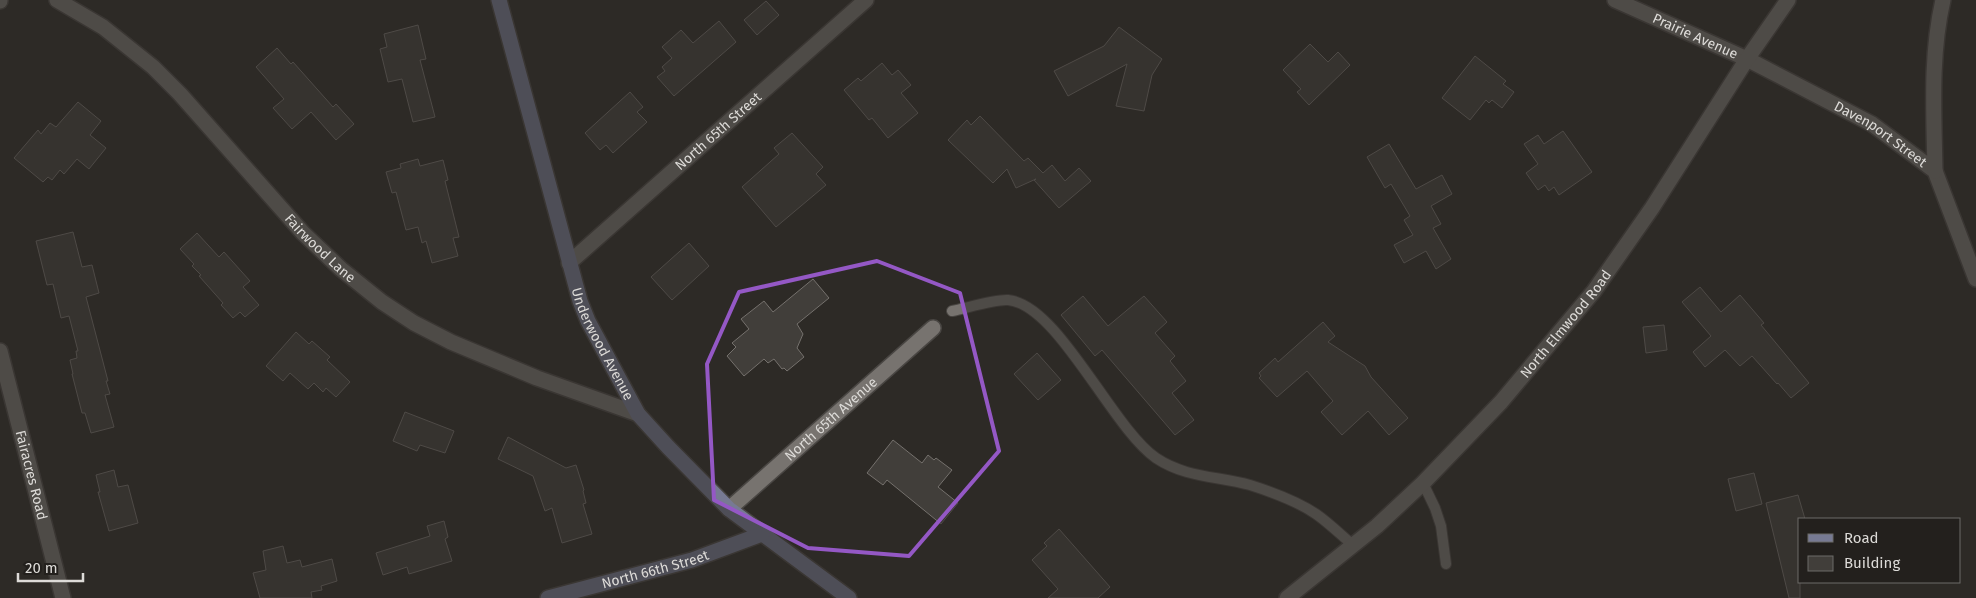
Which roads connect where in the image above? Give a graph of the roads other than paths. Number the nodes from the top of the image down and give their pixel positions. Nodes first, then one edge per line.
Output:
1 (57, 0) edge
2 (499, 0) edge
3 (866, 0) edge
4 (1615, 0) edge
5 (1788, 0) edge
6 (1943, 0) edge
7 (1747, 59) junction
8 (1935, 171) junction
9 (569, 263) junction
10 (1976, 279) edge
11 (952, 311) dead end
12 (932, 328) dead end
13 (0, 351) edge
14 (638, 414) junction
15 (1423, 483) junction
16 (729, 509) junction
17 (762, 534) junction
18 (1354, 546) junction
19 (1446, 564) dead end
20 (63, 598) edge
21 (548, 598) edge
22 (850, 598) edge
23 (1287, 598) edge

1 - 14 street, Fairwood Lane
2 - 9 main road, Underwood Avenue
3 - 9 street, North 65th Street
4 - 7 street, Prairie Avenue
5 - 7 street, North Elmwood Road
6 - 8 street
7 - 8 street, Davenport Street
7 - 15 street, North Elmwood Road
8 - 10 street, Davenport Street
9 - 14 main road, Underwood Avenue
11 - 18 lane
12 - 16 street, North 65th Avenue
13 - 20 street, Fairacres Road
14 - 16 main road, Underwood Avenue
15 - 18 street, North Elmwood Road
15 - 19 lane
16 - 17 main road, Underwood Avenue
17 - 21 main road, North 66th Street
17 - 22 main road, Underwood Avenue
18 - 23 street, North Elmwood Road

